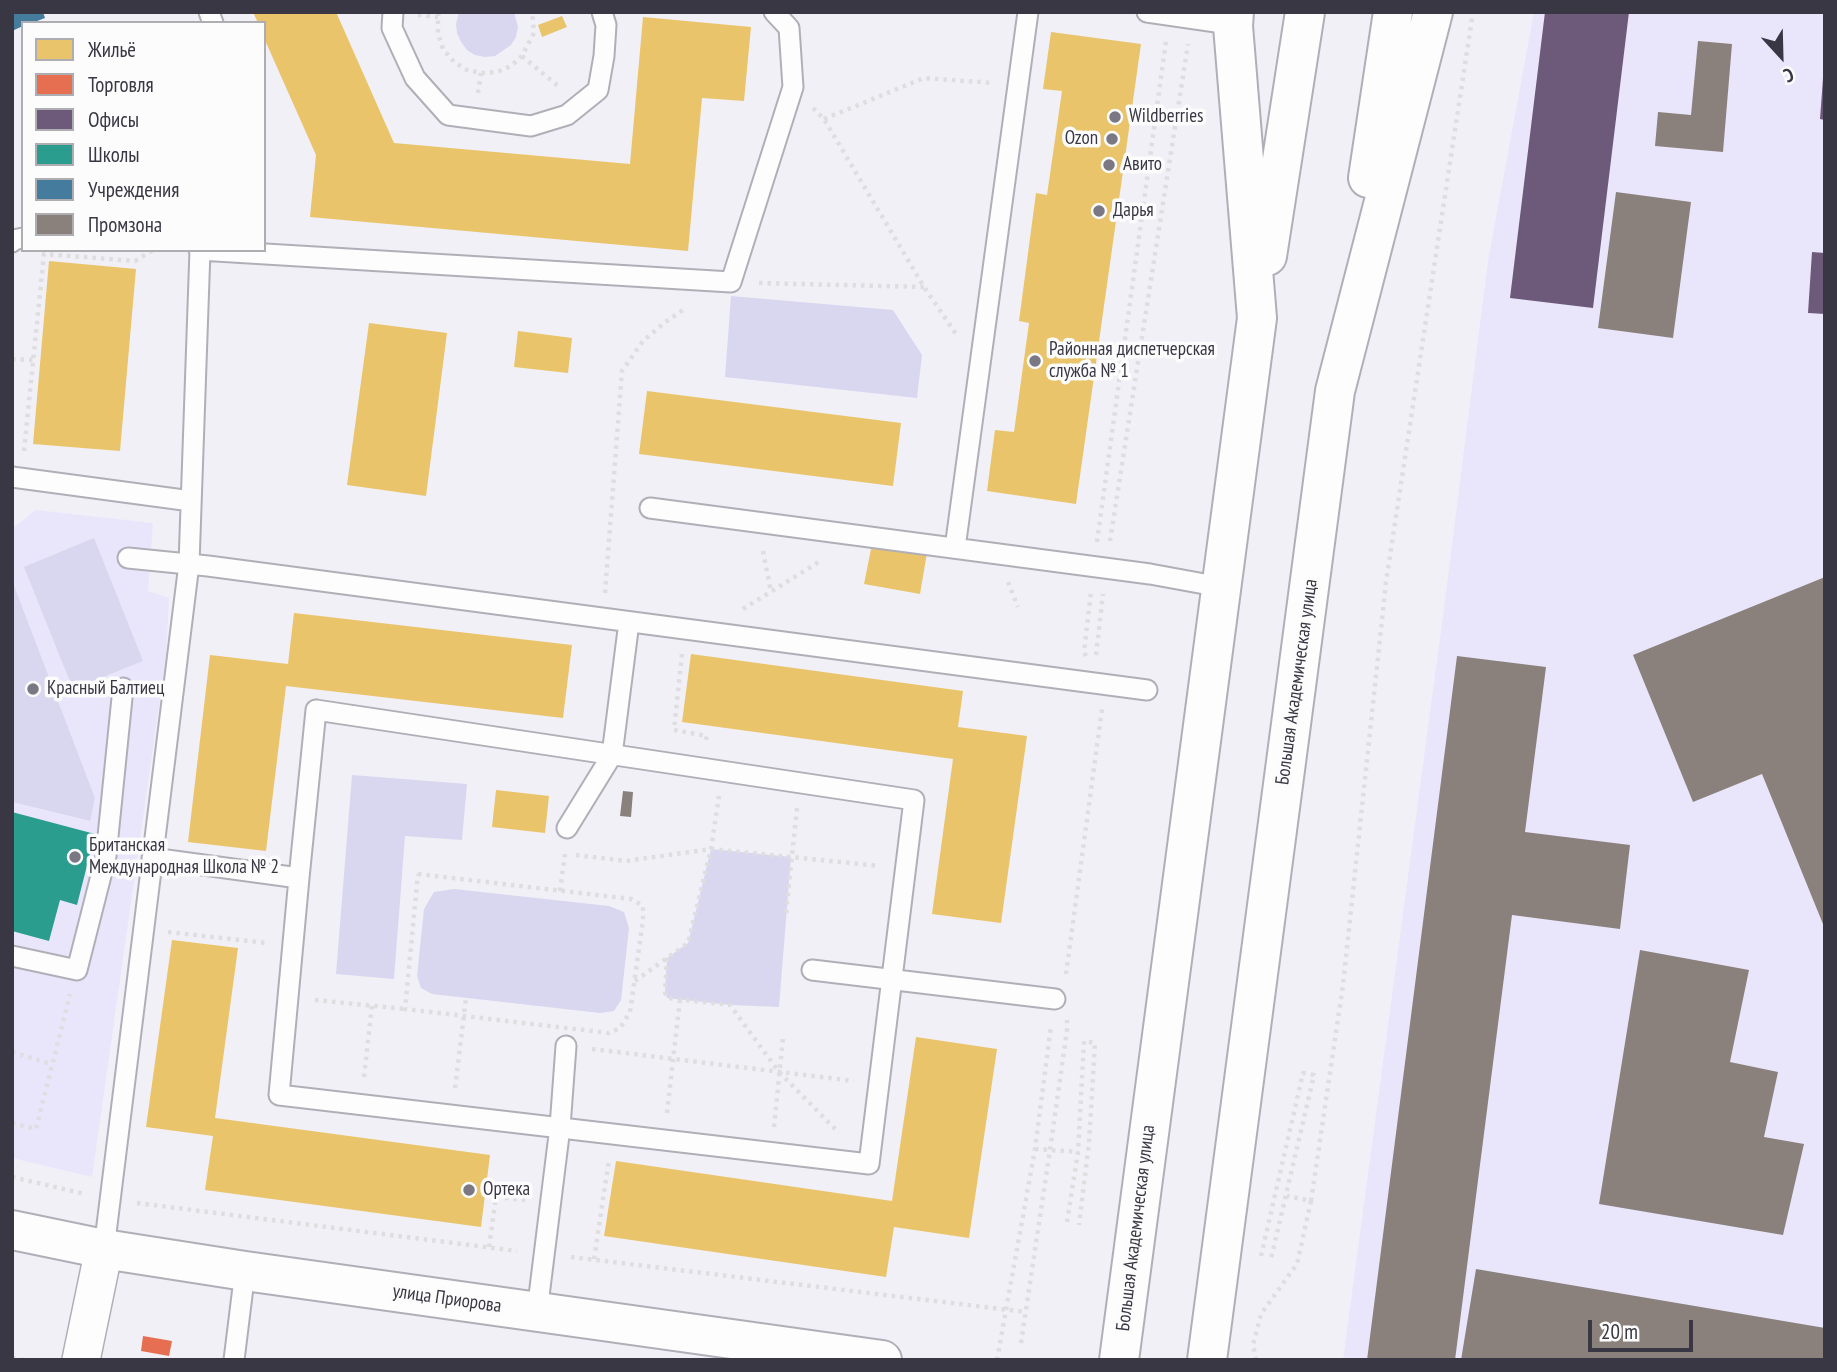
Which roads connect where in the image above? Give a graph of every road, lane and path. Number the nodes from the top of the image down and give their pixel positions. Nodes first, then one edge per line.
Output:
1 (393, 12) edge
2 (439, 12) edge
3 (602, 12) edge
4 (774, 12) edge
5 (1028, 12) edge
6 (1147, 12) edge
7 (1305, 12) edge
8 (1393, 12) edge
9 (1433, 12) edge
10 (1473, 12) edge
11 (533, 13) edge
12 (1170, 15) junction
13 (1192, 19) junction
14 (1234, 19) edge
15 (522, 56) junction
16 (1018, 85) junction
17 (793, 87) junction
18 (579, 105) junction
19 (824, 119) junction
20 (150, 252) edge
21 (200, 252) edge
22 (233, 252) edge
23 (708, 281) junction
24 (731, 282) junction
25 (924, 288) junction
26 (1257, 318) junction
27 (12, 359) edge
28 (33, 360) junction
29 (980, 369) junction
30 (1335, 391) junction
31 (17, 478) edge
32 (191, 501) junction
33 (650, 508) dead end
34 (757, 522) junction
35 (862, 536) junction
36 (955, 548) junction
37 (128, 558) dead end
38 (189, 564) junction
39 (1100, 567) junction
40 (1221, 587) junction
41 (771, 592) junction
42 (603, 618) junction
43 (629, 621) junction
44 (685, 629) junction
45 (709, 632) junction
46 (1099, 683) junction
47 (123, 688) dead end
48 (1147, 690) dead end
49 (707, 736) dead end
50 (612, 755) junction
51 (722, 771) junction
52 (800, 783) junction
53 (567, 828) joint
54 (711, 849) junction
55 (565, 853) junction
56 (791, 857) junction
57 (152, 858) junction
58 (906, 868) junction
59 (299, 878) junction
60 (560, 891) junction
61 (786, 913) dead end
62 (161, 931) dead end
63 (293, 946) junction
64 (12, 956) edge
65 (667, 958) junction
66 (76, 970) junction
67 (812, 970) dead end
68 (892, 978) junction
69 (634, 982) junction
70 (288, 998) junction
71 (466, 998) dead end
72 (680, 999) junction
73 (1055, 999) junction
74 (372, 1005) junction
75 (405, 1009) junction
76 (464, 1017) junction
77 (783, 1038) dead end
78 (566, 1046) joint
79 (12, 1052) edge
80 (673, 1060) junction
81 (51, 1064) junction
82 (779, 1072) junction
83 (879, 1083) junction
84 (361, 1105) junction
85 (452, 1115) junction
86 (12, 1123) edge
87 (560, 1127) junction
88 (663, 1141) junction
89 (1035, 1149) junction
90 (1050, 1150) junction
91 (772, 1152) junction
92 (1078, 1152) junction
93 (610, 1153) dead end
94 (869, 1164) junction
95 (12, 1177) edge
96 (1287, 1196) junction
97 (118, 1201) junction
98 (1311, 1201) junction
99 (550, 1203) junction
100 (1067, 1222) dead end
101 (1079, 1225) dead end
102 (12, 1230) edge
103 (489, 1247) junction
104 (104, 1248) junction
105 (544, 1254) junction
106 (1261, 1258) dead end
107 (594, 1259) junction
108 (1271, 1259) dead end
109 (245, 1271) junction
110 (1005, 1309) junction
111 (537, 1312) junction
112 (1026, 1312) junction
113 (1021, 1343) dead end
114 (12, 1358) edge
115 (24, 1360) edge
116 (81, 1360) edge
117 (234, 1360) edge
118 (882, 1360) edge
119 (997, 1360) edge
120 (1119, 1360) edge
121 (1207, 1360) edge
122 (1256, 1360) edge

1 - 18 lane
2 - 15 path
3 - 18 lane
4 - 17 lane
5 - 16 lane
6 - 12 lane
7 - 26 main road
8 - 30 main road
9 - 30 main road, Большая Академическая улица
10 - 98 path
11 - 15 path
12 - 13 lane
12 - 39 path
13 - 14 lane
13 - 39 path
14 - 26 main road, Большая Академическая улица
15 - 18 path
16 - 19 path
16 - 29 lane
17 - 19 path
17 - 24 lane
19 - 25 path
20 - 28 path
21 - 32 lane
22 - 23 lane
23 - 24 lane
23 - 42 path
24 - 25 path
25 - 29 path
26 - 40 main road, Большая Академическая улица
27 - 28 path
28 - 31 path
29 - 36 lane
30 - 121 main road, Большая Академическая улица
31 - 32 lane
32 - 38 lane
33 - 34 lane
34 - 35 lane
34 - 41 path
35 - 36 lane
35 - 41 path
36 - 39 lane
37 - 38 lane
38 - 42 lane
38 - 57 lane
39 - 40 lane
39 - 46 path
39 - 46 path
40 - 120 main road, Большая Академическая улица
41 - 45 path
42 - 43 lane
43 - 44 lane
43 - 50 lane
44 - 45 lane
44 - 49 path
45 - 46 lane
46 - 48 lane
46 - 73 path
47 - 66 lane
50 - 51 lane
50 - 53 lane
50 - 59 lane
51 - 52 lane
51 - 54 path
52 - 56 path
52 - 58 lane
53 - 55 path
54 - 55 path
54 - 56 path
54 - 65 path
55 - 60 path
56 - 58 path
56 - 61 path
57 - 59 lane
57 - 97 lane
58 - 68 lane
59 - 63 lane
60 - 69 path
60 - 75 path
62 - 63 path
63 - 70 lane
64 - 66 lane
65 - 69 path
65 - 72 path
66 - 81 path
67 - 68 lane
68 - 73 lane
68 - 83 lane
69 - 76 path
70 - 74 path
70 - 84 lane
71 - 76 path
72 - 80 path
72 - 82 path
73 - 89 path
73 - 90 path
74 - 75 path
74 - 84 path
75 - 76 path
76 - 85 path
77 - 82 path
78 - 80 path
78 - 87 lane
79 - 81 path
80 - 82 path
80 - 88 path
81 - 86 path
82 - 83 path
82 - 91 path
82 - 94 path
83 - 94 lane
84 - 85 lane
85 - 87 lane
87 - 88 lane
87 - 99 lane
88 - 91 lane
89 - 90 path
89 - 110 path
90 - 92 path
90 - 112 path
91 - 94 lane
92 - 100 path
92 - 101 path
93 - 107 path
95 - 97 path
96 - 98 path
96 - 106 path
96 - 108 path
97 - 103 path
97 - 104 lane
98 - 122 path
99 - 103 path
99 - 105 lane
102 - 104 main road, улица Приорова
103 - 105 path
104 - 109 main road, улица Приорова
104 - 116 street
105 - 107 path
105 - 111 lane
107 - 110 path
109 - 111 main road, улица Приорова
109 - 117 lane
110 - 112 path
110 - 119 path
111 - 118 main road, улица Приорова
112 - 113 path
114 - 115 path

